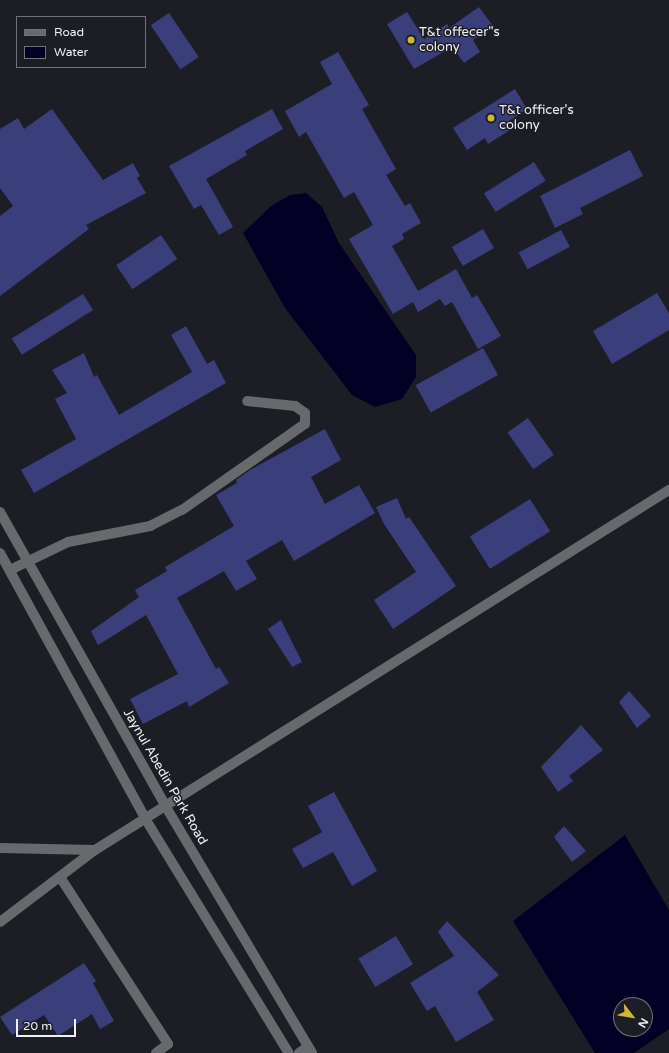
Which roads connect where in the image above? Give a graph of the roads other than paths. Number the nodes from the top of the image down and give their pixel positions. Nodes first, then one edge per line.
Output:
1 (247, 400) dead end
2 (669, 490) edge
3 (0, 512) edge
4 (0, 553) edge
5 (29, 560) junction
6 (10, 570) junction
7 (166, 807) junction
8 (146, 820) junction
9 (0, 848) edge
10 (96, 850) junction
11 (60, 877) junction
12 (0, 922) edge
13 (310, 1050) edge
14 (156, 1053) edge
15 (290, 1053) edge
16 (299, 1053) edge

1 - 5 street
2 - 7 street
3 - 5 street, Jaynul Abedin Park Road
4 - 6 street
5 - 6 street
5 - 7 street, Jaynul Abedin Park Road
6 - 8 street
7 - 8 street
7 - 13 street, Jaynul Abedin Park Road
8 - 10 street
8 - 15 street
9 - 10 street
10 - 11 street
11 - 12 street
11 - 14 street
13 - 16 street

